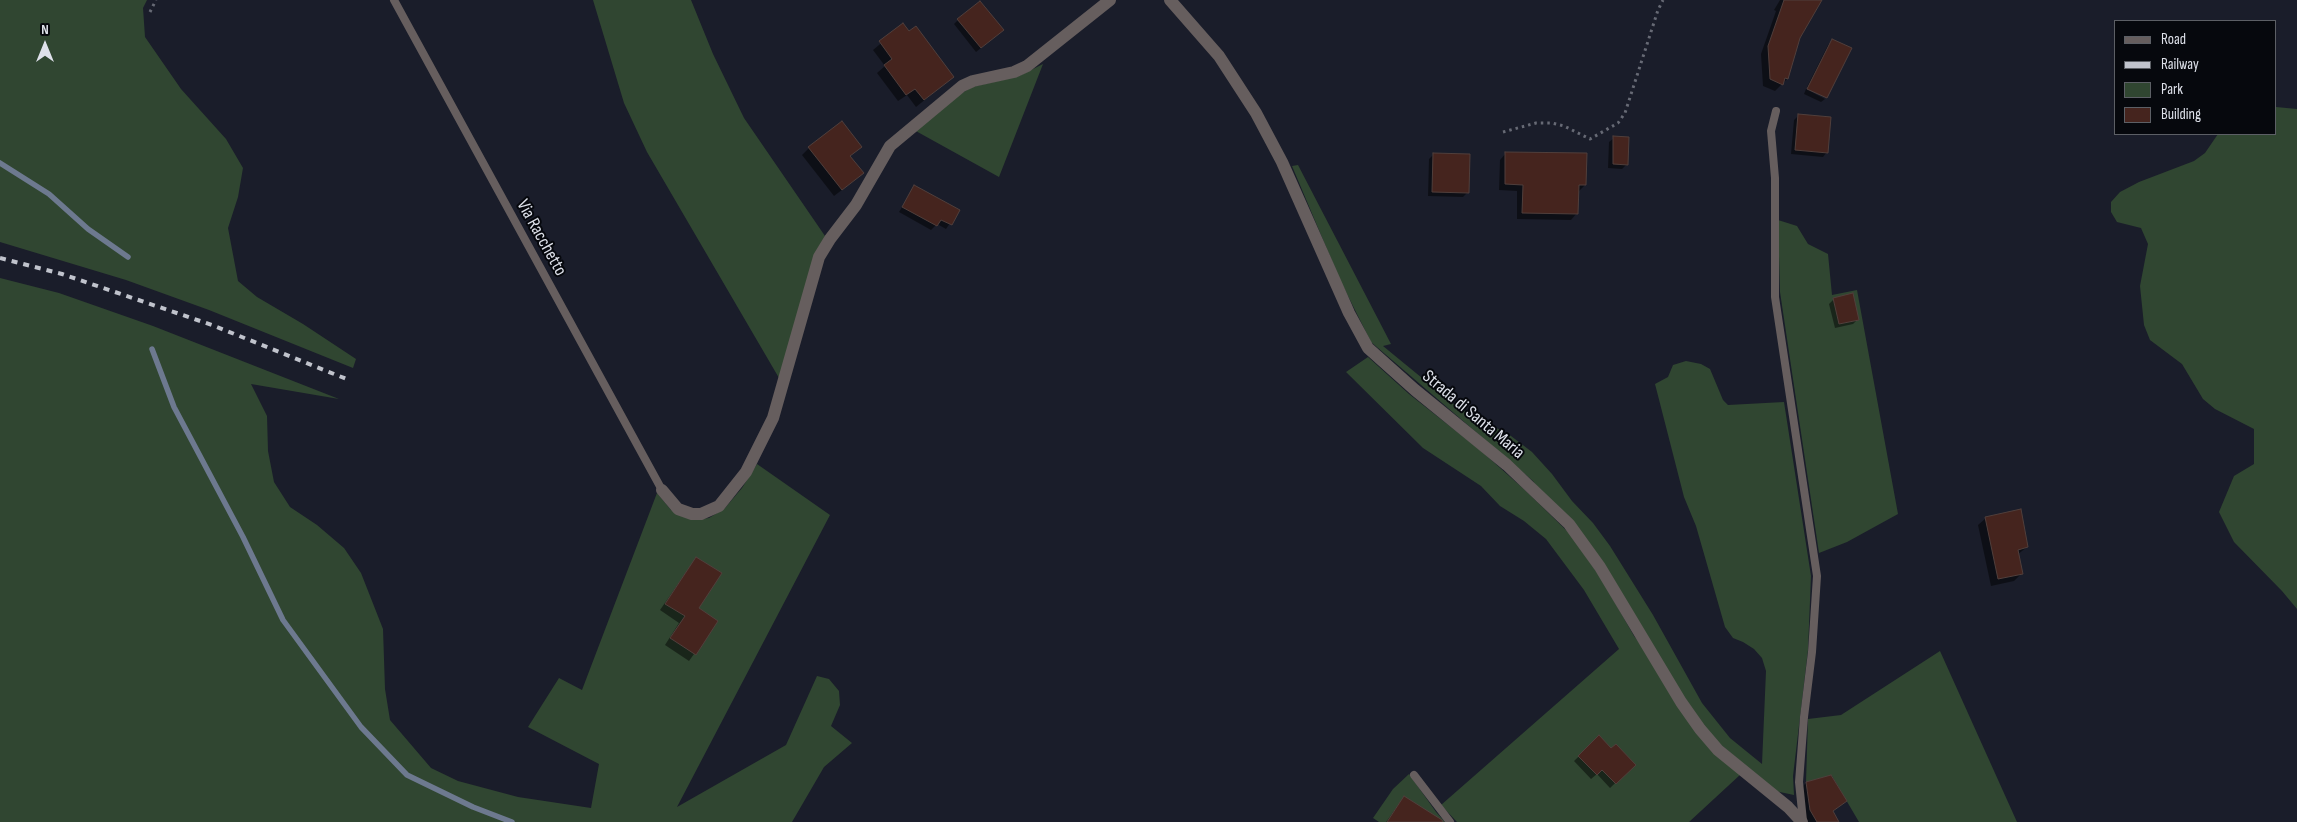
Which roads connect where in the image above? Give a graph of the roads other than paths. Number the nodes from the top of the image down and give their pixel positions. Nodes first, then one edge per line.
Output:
1 (394, 0) edge
2 (1110, 0) edge
3 (1170, 0) edge
4 (1776, 111) dead end
5 (662, 490) joint
6 (1414, 775) dead end
7 (1450, 822) edge
8 (1803, 822) edge

1 - 5 lane, Via Racchetto
2 - 5 street
3 - 8 street, Strada di Santa Maria
4 - 8 lane
6 - 7 lane

